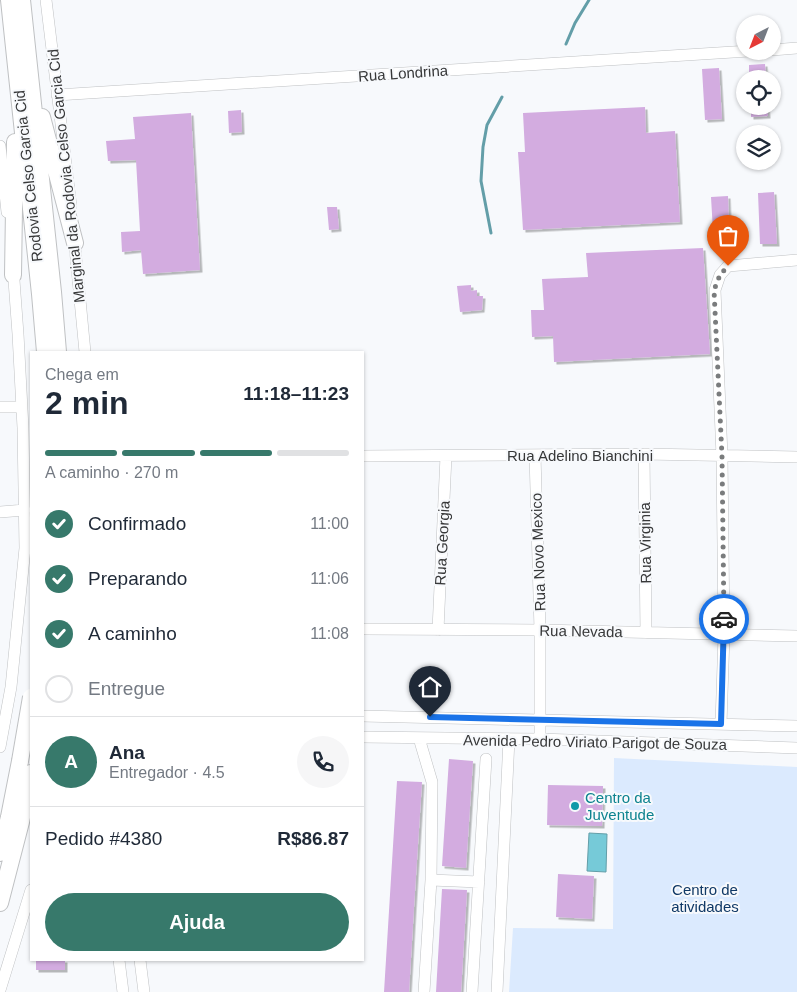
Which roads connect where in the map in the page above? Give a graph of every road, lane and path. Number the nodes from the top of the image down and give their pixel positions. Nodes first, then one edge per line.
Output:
1 (8, 0) edge
2 (22, 0) edge
3 (46, 0) edge
4 (797, 48) edge
5 (781, 49) edge
6 (736, 52) edge
7 (22, 68) junction
8 (57, 95) junction
9 (0, 146) edge
10 (75, 243) junction
11 (797, 260) edge
12 (13, 275) junction
13 (45, 351) edge
14 (58, 351) edge
15 (85, 351) edge
16 (0, 407) edge
17 (22, 407) junction
18 (644, 454) junction
19 (535, 455) junction
20 (364, 456) edge
21 (446, 456) junction
22 (722, 456) junction
23 (797, 457) edge
24 (25, 510) junction
25 (0, 512) edge
26 (365, 629) dead end
27 (438, 630) junction
28 (540, 630) junction
29 (646, 633) junction
30 (724, 634) junction
31 (797, 636) edge
32 (30, 703) edge
33 (6, 713) junction
34 (364, 716) edge
35 (30, 717) edge
36 (540, 719) junction
37 (721, 724) junction
38 (797, 726) edge
39 (364, 737) edge
40 (30, 738) edge
41 (419, 738) junction
42 (509, 739) junction
43 (540, 740) junction
44 (1, 744) edge
45 (797, 748) edge
46 (486, 759) dead end
47 (30, 778) edge
48 (0, 853) edge
49 (431, 880) junction
50 (480, 882) junction
51 (30, 893) edge
52 (0, 903) edge
53 (119, 961) edge
54 (140, 961) edge
55 (0, 990) edge
56 (124, 992) edge
57 (144, 992) edge
58 (424, 992) edge
59 (472, 992) edge
60 (497, 992) edge

1 - 7 highway, Rodovia Celso Garcia Cid
2 - 7 highway, Rodovia Celso Garcia Cid
3 - 8 street, Marginal da Rodovia Celso Garcia Cid
4 - 5 street
6 - 8 street, Rua Londrina
7 - 10 highway
7 - 12 highway
7 - 13 highway, Rodovia Celso Garcia Cid
7 - 14 highway, Rodovia Celso Garcia Cid
8 - 10 street, Marginal da Rodovia Celso Garcia Cid
9 - 12 street
10 - 15 street, Marginal da Rodovia Celso Garcia Cid
11 - 22 street
12 - 17 street
16 - 17 street
17 - 24 street
18 - 19 street, Rua Adelino Bianchini
18 - 22 street, Rua Adelino Bianchini
18 - 29 street, Rua Virginia
19 - 21 street, Rua Adelino Bianchini
19 - 28 street, Rua Novo Mexico
20 - 21 street, Rua Adelino Bianchini
21 - 27 street, Rua Georgia
22 - 23 street, Rua Adelino Bianchini
22 - 30 street
24 - 25 street
24 - 33 street
26 - 27 street, Rua Nevada
27 - 28 street, Rua Nevada
28 - 29 street, Rua Nevada
28 - 36 street, Rua Novo Mexico
29 - 30 street, Rua Nevada
30 - 31 street, Rua Nevada
30 - 37 street
32 - 48 highway, bridge
33 - 35 street
33 - 44 street
34 - 36 street, Avenida Pedro Viriato Parigot de Souza
36 - 37 street, Avenida Pedro Viriato Parigot de Souza
36 - 43 street, Rua Novo Mexico
37 - 38 street, Avenida Pedro Viriato Parigot de Souza
39 - 41 street, Avenida Pedro Viriato Parigot de Souza
40 - 44 street
41 - 42 street, Avenida Pedro Viriato Parigot de Souza
41 - 49 street
42 - 43 street, Avenida Pedro Viriato Parigot de Souza
42 - 60 street
43 - 45 street, Avenida Pedro Viriato Parigot de Souza
46 - 50 street
47 - 52 highway
49 - 50 street
49 - 58 street
50 - 59 street
51 - 55 street
53 - 56 street
54 - 57 street

